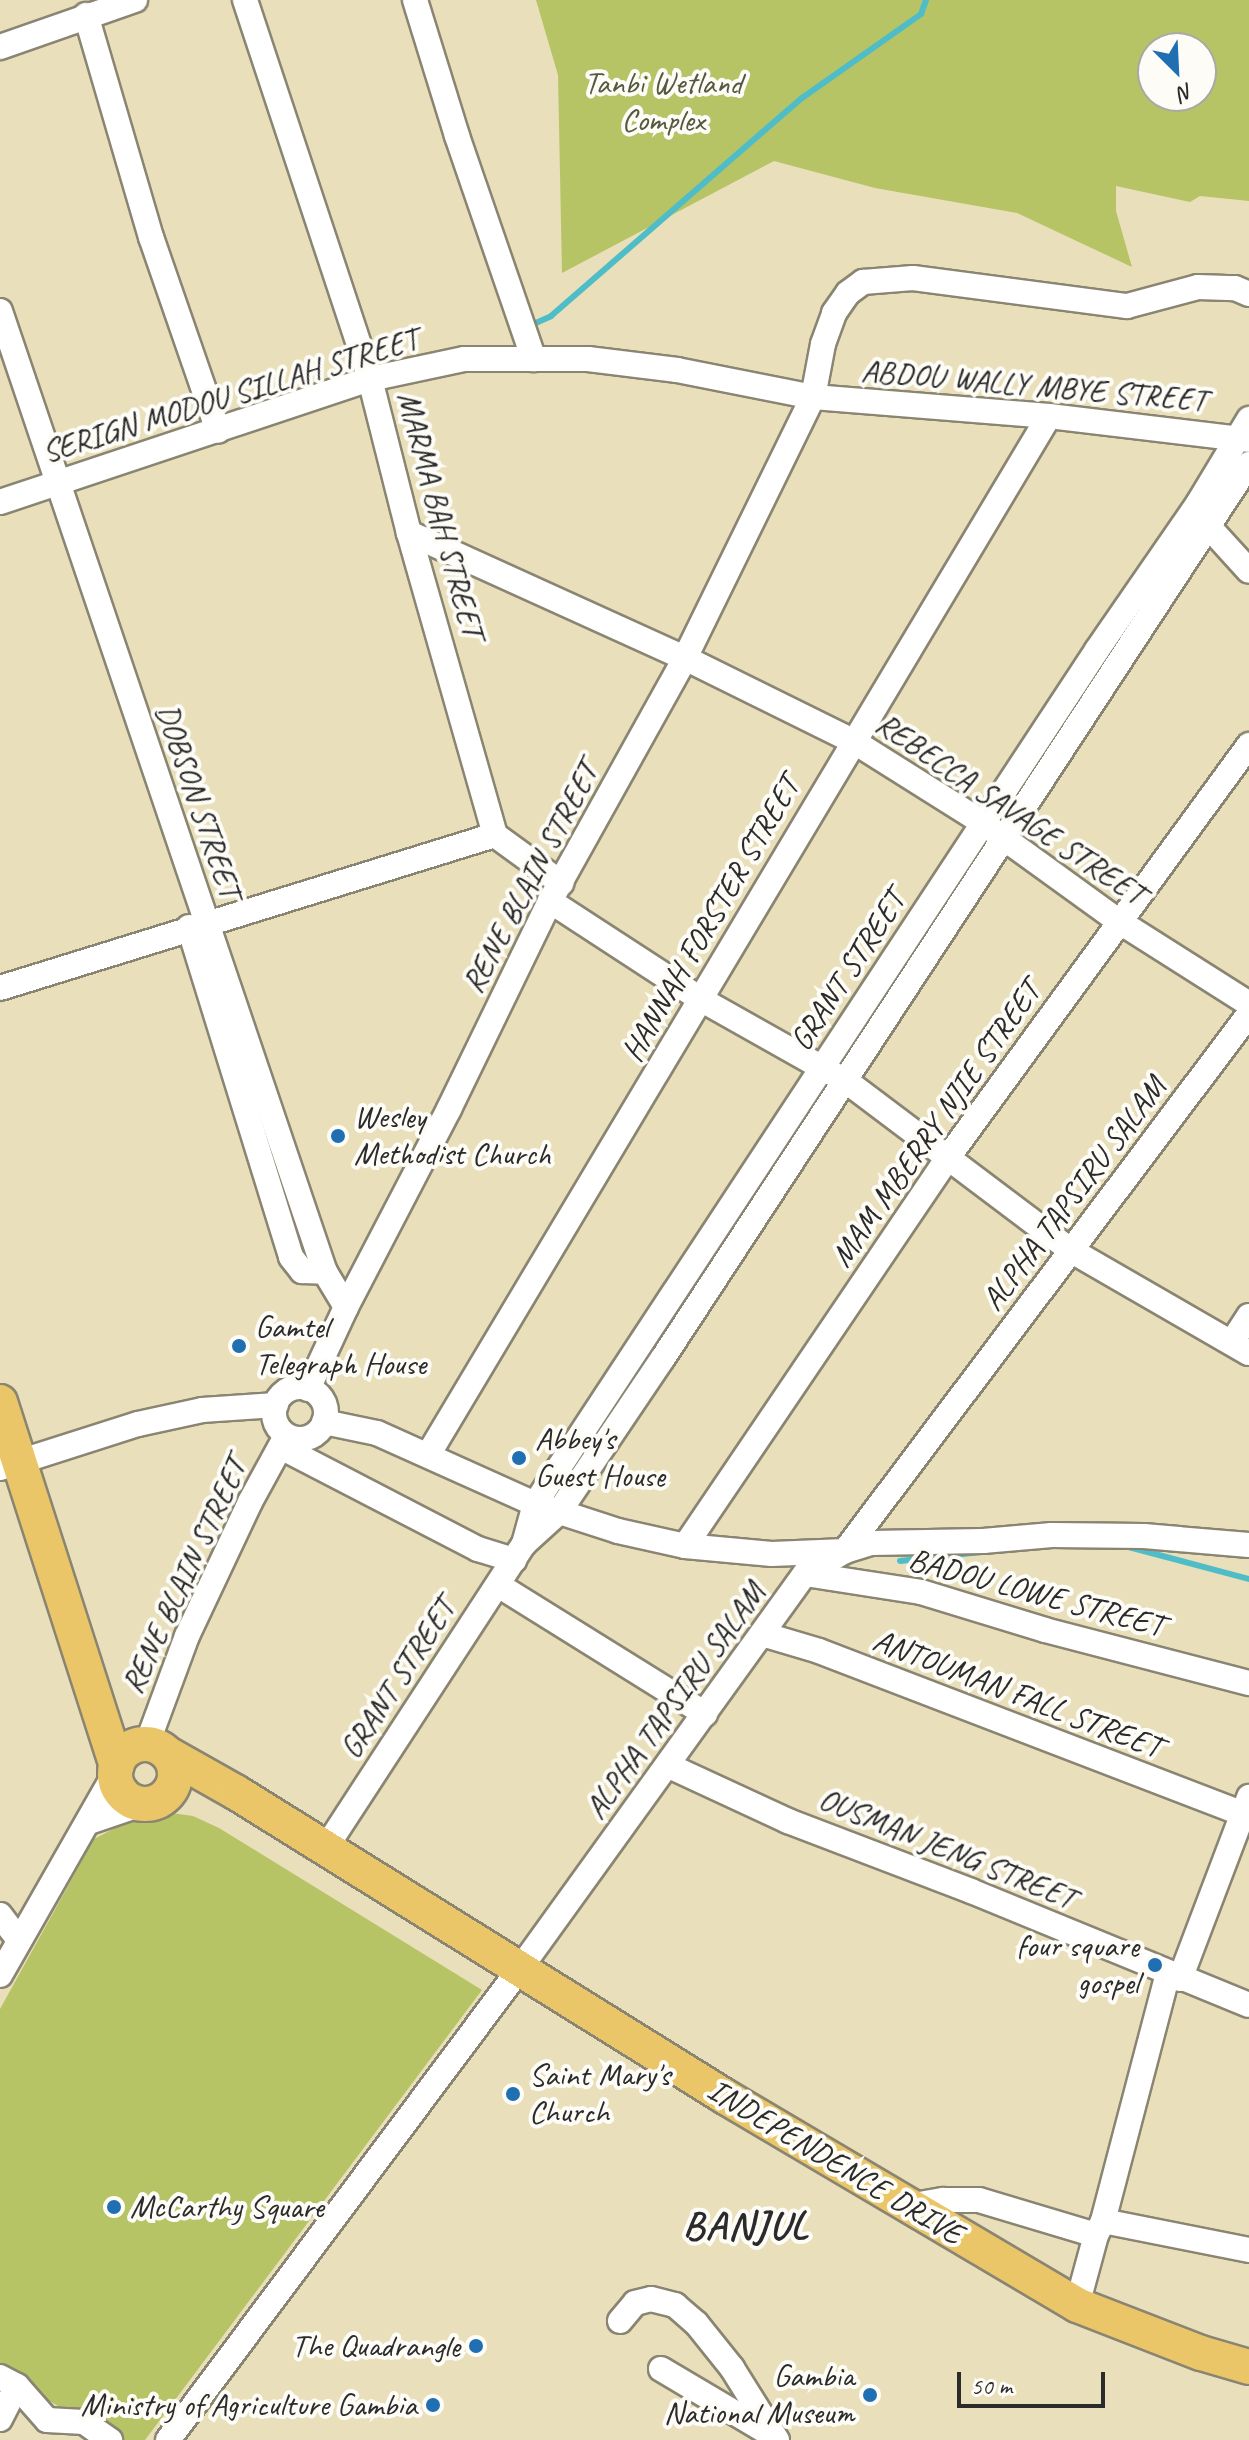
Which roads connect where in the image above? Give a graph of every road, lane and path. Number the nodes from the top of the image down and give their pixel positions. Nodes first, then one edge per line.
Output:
1 (135, 0) edge
2 (245, 0) edge
3 (415, 0) edge
4 (86, 15) junction
5 (0, 47) edge
6 (1249, 294) edge
7 (0, 311) edge
8 (534, 359) junction
9 (370, 379) junction
10 (813, 397) junction
11 (1049, 416) junction
12 (218, 431) junction
13 (1245, 432) edge
14 (1249, 464) edge
15 (57, 483) junction
16 (0, 502) edge
17 (1199, 502) junction
18 (1209, 527) junction
19 (409, 533) junction
20 (1249, 571) edge
21 (685, 658) junction
22 (853, 741) junction
23 (1249, 745) edge
24 (983, 823) junction
25 (495, 835) junction
26 (1004, 839) junction
27 (556, 892) junction
28 (1120, 922) junction
29 (197, 924) junction
30 (0, 988) edge
31 (702, 1000) junction
32 (1249, 1004) edge
33 (1249, 1014) edge
34 (823, 1070) junction
35 (846, 1081) junction
36 (949, 1156) junction
37 (1072, 1251) junction
38 (346, 1307) junction
39 (1249, 1316) edge
40 (1241, 1347) edge
41 (308, 1389) junction
42 (0, 1402) edge
43 (276, 1405) junction
44 (324, 1422) junction
45 (284, 1441) junction
46 (428, 1455) junction
47 (10, 1465) edge
48 (535, 1504) junction
49 (559, 1512) junction
50 (1249, 1545) edge
51 (685, 1546) junction
52 (845, 1551) junction
53 (519, 1552) junction
54 (805, 1574) junction
55 (498, 1585) junction
56 (762, 1634) junction
57 (1249, 1683) edge
58 (705, 1714) junction
59 (137, 1756) junction
60 (669, 1766) junction
61 (237, 1793) junction
62 (158, 1796) junction
63 (1246, 1809) edge
64 (89, 1822) junction
65 (325, 1849) junction
66 (0, 1915) edge
67 (19, 1940) junction
68 (519, 1970) junction
69 (0, 1975) edge
70 (1174, 1976) junction
71 (1249, 2005) edge
72 (908, 2206) junction
73 (1100, 2228) junction
74 (1249, 2250) edge
75 (1077, 2305) junction
76 (620, 2321) dead end
77 (1249, 2367) edge
78 (661, 2369) dead end
79 (8, 2381) edge
80 (0, 2419) edge
81 (776, 2438) edge
82 (110, 2440) edge
83 (168, 2440) edge

1 - 4 street
2 - 9 street, MARMA BAH STREET
3 - 8 street
4 - 5 street
4 - 12 street
6 - 10 street, RENE BLAIN STREET
7 - 15 street, DOBSON STREET
8 - 9 street, SERIGN MODOU SILLAH STREET
8 - 10 street, SERIGN MODOU SILLAH STREET
9 - 12 street, SERIGN MODOU SILLAH STREET
9 - 19 street, MARMA BAH STREET
10 - 11 street, ABDOU WALLY MBYE STREET
10 - 21 street, RENE BLAIN STREET
11 - 13 street, ABDOU WALLY MBYE STREET
11 - 22 street, HANNAH FORSTER STREET
12 - 15 street, SERIGN MODOU SILLAH STREET
13 - 17 street, GRANT STREET
14 - 18 street, GRANT STREET
15 - 16 street, SERIGN MODOU SILLAH STREET
15 - 29 street, DOBSON STREET
17 - 18 street
17 - 24 street, GRANT STREET
18 - 20 street
18 - 26 street, GRANT STREET
19 - 21 street, REBECCA SAVAGE STREET
19 - 25 street, MARMA BAH STREET
21 - 22 street, REBECCA SAVAGE STREET
21 - 27 street, RENE BLAIN STREET
22 - 24 street, REBECCA SAVAGE STREET
22 - 31 street, HANNAH FORSTER STREET
23 - 28 street, MAM MBERRY NJIE STREET
24 - 26 street, REBECCA SAVAGE STREET
24 - 34 street, GRANT STREET
25 - 27 street
25 - 29 street
26 - 28 street, REBECCA SAVAGE STREET
26 - 35 street, GRANT STREET
27 - 31 street
27 - 38 street, RENE BLAIN STREET
28 - 32 street, REBECCA SAVAGE STREET
28 - 36 street, MAM MBERRY NJIE STREET
29 - 30 street
29 - 38 street, DOBSON STREET
31 - 34 street
31 - 46 street, HANNAH FORSTER STREET
33 - 37 street, ALPHA TAPSIRU SALAM
34 - 35 street
34 - 48 street, GRANT STREET
35 - 36 street
35 - 49 street, GRANT STREET
36 - 37 street
36 - 51 street, MAM MBERRY NJIE STREET
37 - 40 street
37 - 52 street, ALPHA TAPSIRU SALAM
38 - 41 street, RENE BLAIN STREET
39 - 40 street
41 - 43 street
41 - 44 street
42 - 47 highway
43 - 45 street
43 - 47 street
44 - 45 street
44 - 46 street
45 - 53 street
45 - 59 street, RENE BLAIN STREET
46 - 48 street
47 - 59 highway
48 - 49 street
48 - 53 street, GRANT STREET
49 - 51 street
49 - 53 street, GRANT STREET
50 - 52 street
51 - 52 street
52 - 54 street, ALPHA TAPSIRU SALAM
53 - 55 street, GRANT STREET
54 - 56 street, ALPHA TAPSIRU SALAM
54 - 57 street, BADOU LOWE STREET
55 - 58 street
55 - 65 street, GRANT STREET
56 - 58 street, ALPHA TAPSIRU SALAM
56 - 63 street, ANTOUMAN FALL STREET
58 - 60 street, ALPHA TAPSIRU SALAM
59 - 61 highway, INDEPENDENCE DRIVE
59 - 62 highway
59 - 62 highway
59 - 64 street, RENE BLAIN STREET
60 - 68 street, ALPHA TAPSIRU SALAM
60 - 70 street, OUSMAN JENG STREET
61 - 62 highway
61 - 65 highway, INDEPENDENCE DRIVE
62 - 64 street
63 - 70 street
64 - 67 street, RENE BLAIN STREET
65 - 68 highway, INDEPENDENCE DRIVE
66 - 67 street
67 - 69 street, RENE BLAIN STREET
68 - 72 highway, INDEPENDENCE DRIVE
68 - 83 street, ALPHA TAPSIRU SALAM
70 - 71 street, OUSMAN JENG STREET
70 - 73 street
72 - 73 street
72 - 75 highway, INDEPENDENCE DRIVE
73 - 74 street
73 - 75 street
75 - 77 highway, INDEPENDENCE DRIVE
76 - 81 street
78 - 81 street
79 - 80 street
79 - 82 street

